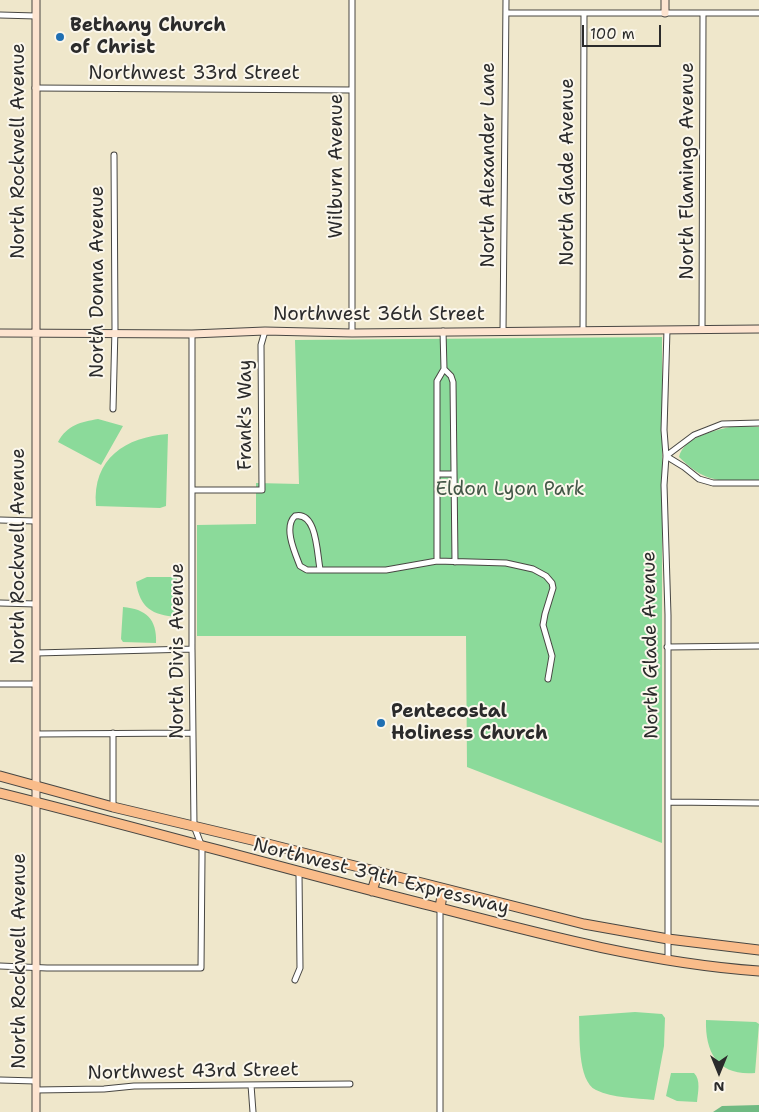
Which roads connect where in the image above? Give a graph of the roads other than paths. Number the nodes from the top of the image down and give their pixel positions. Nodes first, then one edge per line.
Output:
1 (36, 0) edge
2 (352, 0) edge
3 (506, 0) edge
4 (665, 0) edge
5 (506, 13) junction
6 (584, 13) junction
7 (665, 13) junction
8 (703, 13) junction
9 (759, 13) edge
10 (0, 15) edge
11 (36, 16) junction
12 (35, 88) junction
13 (352, 90) junction
14 (114, 155) dead end
15 (702, 329) junction
16 (759, 329) edge
17 (667, 330) junction
18 (265, 331) junction
19 (443, 331) junction
20 (503, 331) junction
21 (584, 331) junction
22 (0, 333) edge
23 (352, 333) junction
24 (36, 334) junction
25 (114, 334) junction
26 (192, 334) junction
27 (444, 369) junction
28 (113, 409) dead end
29 (759, 423) edge
30 (666, 456) junction
31 (437, 474) junction
32 (454, 474) junction
33 (759, 483) edge
34 (193, 490) junction
35 (0, 520) edge
36 (35, 521) junction
37 (437, 561) junction
38 (455, 562) junction
39 (320, 569) junction
40 (0, 603) edge
41 (36, 604) junction
42 (759, 646) edge
43 (667, 647) junction
44 (192, 650) junction
45 (36, 653) junction
46 (548, 679) dead end
47 (0, 684) edge
48 (35, 684) junction
49 (193, 732) junction
50 (113, 733) junction
51 (36, 734) junction
52 (0, 776) edge
53 (37, 787) junction
54 (0, 793) edge
55 (36, 802) junction
56 (669, 802) junction
57 (759, 803) edge
58 (113, 806) junction
59 (194, 826) junction
60 (202, 847) junction
61 (378, 872) junction
62 (299, 873) junction
63 (443, 888) junction
64 (372, 891) junction
65 (440, 908) junction
66 (668, 939) junction
67 (759, 950) edge
68 (668, 960) junction
69 (0, 966) edge
70 (37, 967) junction
71 (759, 971) edge
72 (295, 980) dead end
73 (0, 1080) edge
74 (36, 1081) junction
75 (350, 1084) dead end
76 (251, 1086) junction
77 (36, 1090) junction
78 (36, 1112) edge
79 (253, 1112) edge
80 (440, 1112) edge

1 - 11 main road, North Rockwell Avenue
2 - 13 street, Wilburn Avenue
3 - 5 street, North Alexander Lane
4 - 7 main road
5 - 6 street
5 - 20 street, North Alexander Lane
6 - 7 street
6 - 21 street, North Glade Avenue
7 - 8 street
8 - 9 street
8 - 15 street, North Flamingo Avenue
10 - 11 street
11 - 12 main road, North Rockwell Avenue
12 - 13 street, Northwest 33rd Street
12 - 24 main road, North Rockwell Avenue
13 - 23 street, Wilburn Avenue
14 - 25 street, North Donna Avenue
15 - 16 main road, Northwest 36th Street
15 - 17 main road, Northwest 36th Street
17 - 21 main road, Northwest 36th Street
17 - 30 street, North Glade Avenue
18 - 23 main road, Northwest 36th Street
18 - 26 main road, Northwest 36th Street
18 - 34 street, Frank's Way
19 - 20 main road, Northwest 36th Street
19 - 23 main road, Northwest 36th Street
19 - 27 street
20 - 21 main road, Northwest 36th Street
22 - 24 main road, Northwest 36th Street
24 - 25 main road, Northwest 36th Street
24 - 36 main road, North Rockwell Avenue
25 - 26 main road, Northwest 36th Street
25 - 28 street, North Donna Avenue
26 - 34 street, North Divis Avenue
27 - 31 street
27 - 32 street
29 - 30 street
30 - 33 street
30 - 43 street, North Glade Avenue
31 - 32 street
31 - 37 street
32 - 38 street
34 - 44 street, North Divis Avenue
35 - 36 street
36 - 41 main road, North Rockwell Avenue
37 - 38 street
37 - 39 street
38 - 46 street
39 - 39 street
40 - 41 street
41 - 45 main road, North Rockwell Avenue
42 - 43 street
43 - 56 street, North Glade Avenue
44 - 45 street
44 - 49 street, North Divis Avenue
45 - 48 main road, North Rockwell Avenue
47 - 48 street
48 - 51 main road, North Rockwell Avenue
49 - 50 street
49 - 59 street, North Divis Avenue
50 - 51 street
50 - 58 street
51 - 53 main road, North Rockwell Avenue
52 - 53 highway, Northwest 39th Expressway
53 - 55 main road, North Rockwell Avenue
53 - 58 highway, Northwest 39th Expressway
54 - 55 highway, Northwest 39th Expressway
55 - 60 highway, Northwest 39th Expressway
55 - 70 main road, North Rockwell Avenue
56 - 57 street
56 - 66 street, North Glade Avenue
58 - 59 highway, Northwest 39th Expressway
59 - 60 street, North Divis Avenue
59 - 61 highway, Northwest 39th Expressway
60 - 62 highway, Northwest 39th Expressway
60 - 70 street, North Divis Avenue
61 - 63 highway, Northwest 39th Expressway
61 - 64 highway
62 - 64 highway, Northwest 39th Expressway
62 - 72 street
63 - 65 highway
63 - 66 highway, Northwest 39th Expressway
64 - 65 highway, Northwest 39th Expressway
65 - 68 highway, Northwest 39th Expressway
65 - 80 street
66 - 67 highway, Northwest 39th Expressway
66 - 68 street, North Glade Avenue
68 - 71 highway, Northwest 39th Expressway
69 - 70 street
70 - 74 main road, North Rockwell Avenue
73 - 74 street
74 - 77 main road, North Rockwell Avenue
75 - 76 street, Northwest 43rd Street
76 - 77 street, Northwest 43rd Street
76 - 79 street
77 - 78 main road, North Rockwell Avenue

